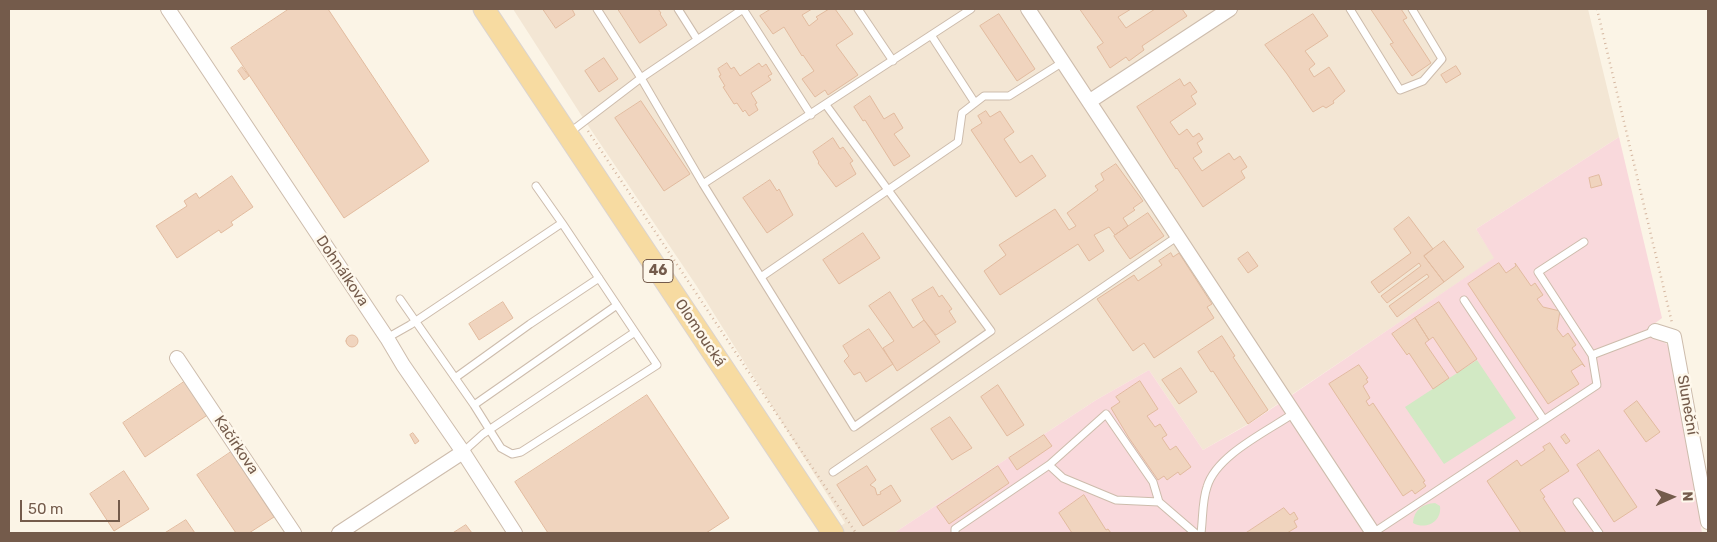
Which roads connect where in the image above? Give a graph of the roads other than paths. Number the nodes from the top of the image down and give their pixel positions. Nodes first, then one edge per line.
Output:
1 (168, 9) edge
2 (484, 9) edge
3 (597, 9) edge
4 (678, 9) edge
5 (743, 9) edge
6 (858, 9) edge
7 (972, 9) edge
8 (1028, 9) edge
9 (1230, 9) edge
10 (1350, 9) edge
11 (1412, 9) edge
12 (931, 35) junction
13 (697, 39) junction
14 (893, 61) junction
15 (1063, 62) junction
16 (641, 78) junction
17 (1090, 101) junction
18 (975, 103) junction
19 (826, 105) junction
20 (811, 115) junction
21 (575, 129) junction
22 (703, 184) junction
23 (536, 186) dead end
24 (888, 189) junction
25 (562, 223) junction
26 (1178, 236) junction
27 (1584, 242) dead end
28 (761, 277) junction
29 (599, 278) junction
30 (400, 299) dead end
31 (1464, 300) dead end
32 (617, 305) junction
33 (416, 321) junction
34 (1655, 330) joint
35 (635, 332) junction
36 (387, 338) junction
37 (1592, 355) junction
38 (177, 358) dead end
39 (455, 378) junction
40 (474, 405) junction
41 (1294, 413) junction
42 (1544, 420) junction
43 (490, 430) junction
44 (463, 452) junction
45 (1049, 465) junction
46 (833, 472) dead end
47 (1159, 502) junction
48 (1577, 502) dead end
49 (1708, 522) edge
50 (294, 533) edge
51 (339, 533) edge
52 (515, 533) edge
53 (833, 533) edge
54 (954, 533) edge
55 (1195, 533) edge
56 (1201, 533) edge
57 (1373, 533) edge
58 (1599, 533) edge

1 - 36 street, Dohnálkova
2 - 21 main road, Olomoucká / 46
3 - 16 lane
4 - 13 lane
5 - 13 lane
5 - 20 lane
6 - 14 lane
7 - 12 lane
8 - 15 street
9 - 17 street
10 - 11 lane
12 - 14 lane
12 - 18 lane
13 - 16 lane
14 - 19 lane
15 - 17 street
15 - 18 lane
16 - 21 lane
16 - 22 lane
17 - 26 street
18 - 24 lane
19 - 20 lane
19 - 24 lane
20 - 22 lane
21 - 53 main road, Olomoucká / 46
22 - 28 lane
23 - 25 lane
24 - 28 lane
24 - 28 lane
25 - 29 lane
25 - 33 lane
26 - 41 street
26 - 46 lane
27 - 37 lane
29 - 32 lane
29 - 39 lane
30 - 33 lane
31 - 42 lane
32 - 35 lane
32 - 40 lane
33 - 36 lane
33 - 39 lane
34 - 37 lane
34 - 49 street, Sluneční
35 - 43 lane
35 - 43 lane
36 - 44 street, Dohnálkova
37 - 42 lane
38 - 50 street, Kačírkova
39 - 40 lane
40 - 43 lane
41 - 56 lane
41 - 57 street
42 - 57 lane
43 - 44 lane
44 - 51 street
44 - 52 street, Dohnálkova
45 - 47 lane
45 - 47 lane
45 - 54 lane
47 - 55 lane
48 - 58 lane

